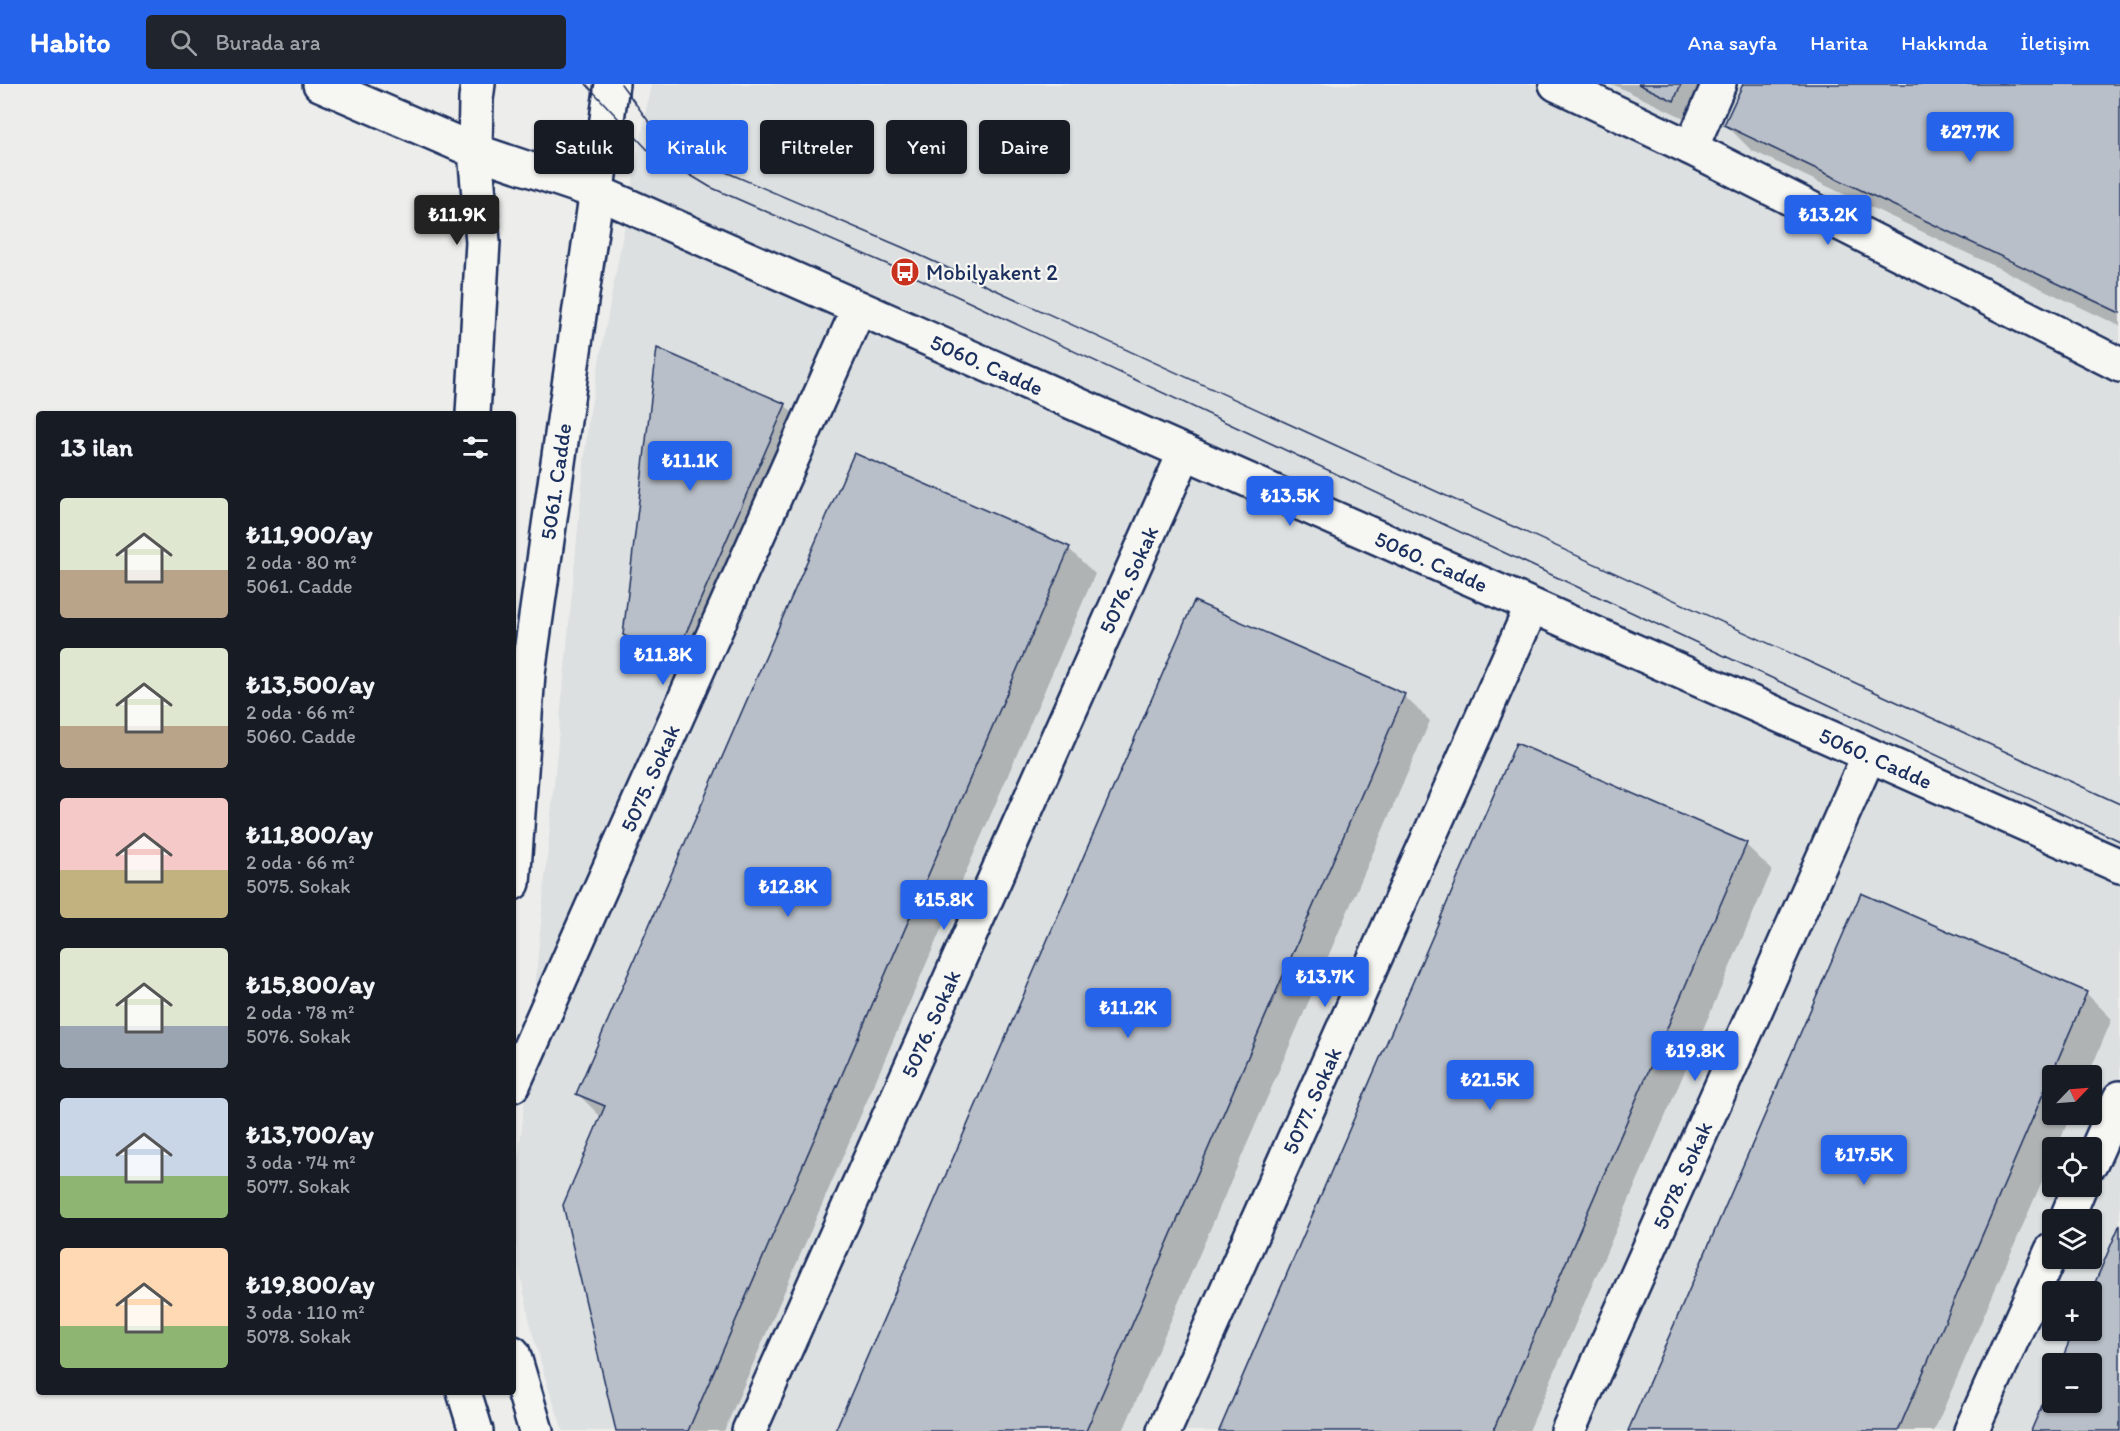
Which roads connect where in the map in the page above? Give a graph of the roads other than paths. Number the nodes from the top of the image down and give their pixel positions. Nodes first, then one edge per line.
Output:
1 (320, 84) edge
2 (478, 84) edge
3 (612, 84) edge
4 (1556, 84) edge
5 (1719, 84) edge
6 (1691, 148) junction
7 (475, 151) junction
8 (597, 192) junction
9 (859, 308) junction
10 (2120, 365) edge
11 (473, 411) edge
12 (1185, 452) junction
13 (1532, 606) junction
14 (1869, 755) junction
15 (516, 841) edge
16 (2120, 866) edge
17 (516, 1078) edge
18 (2120, 1098) edge
19 (2102, 1138) edge
20 (2043, 1269) edge
21 (516, 1363) edge
22 (465, 1395) edge
23 (476, 1431) edge
24 (537, 1431) edge
25 (749, 1431) edge
26 (1164, 1431) edge
27 (1568, 1431) edge
28 (1971, 1431) edge

1 - 7 street, 5060. Cadde
2 - 7 street
3 - 8 street, 5061. Cadde
4 - 6 street
5 - 6 street
6 - 10 street
7 - 8 street, 5060. Cadde
7 - 11 street
8 - 9 street, 5060. Cadde
8 - 15 street, 5061. Cadde
9 - 12 street, 5060. Cadde
9 - 17 street, 5075. Sokak
12 - 13 street, 5060. Cadde
12 - 25 street, 5076. Sokak
13 - 14 street, 5060. Cadde
13 - 26 street, 5077. Sokak
14 - 16 street, 5060. Cadde
14 - 27 street, 5078. Sokak
18 - 19 street
20 - 28 street
21 - 24 street
22 - 23 street

